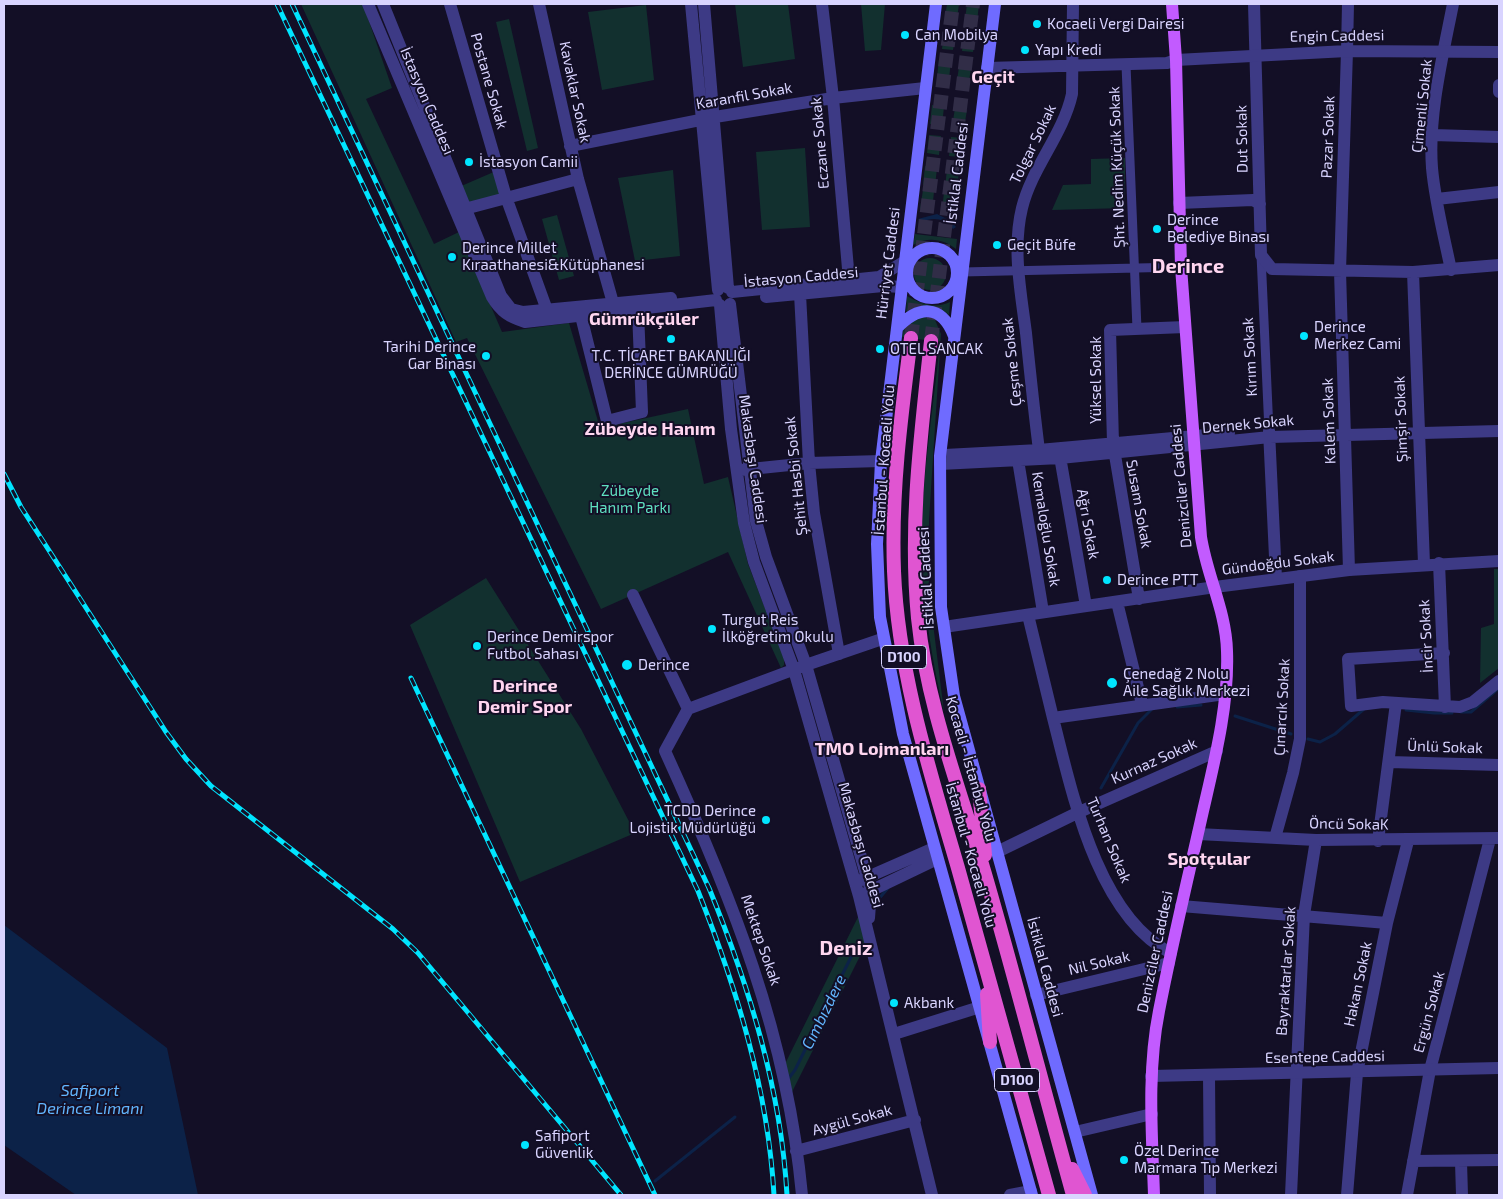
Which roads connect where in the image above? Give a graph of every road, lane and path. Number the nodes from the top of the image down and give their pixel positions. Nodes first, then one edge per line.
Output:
1 (368, 4) edge
2 (383, 4) edge
3 (450, 4) edge
4 (539, 4) edge
5 (691, 4) edge
6 (704, 4) edge
7 (822, 4) edge
8 (936, 4) edge
9 (994, 4) edge
10 (1073, 4) edge
11 (1172, 4) edge
12 (1254, 4) edge
13 (1348, 4) edge
14 (1453, 4) edge
15 (1347, 51) junction
16 (1444, 51) junction
17 (1499, 52) edge
18 (1256, 54) junction
19 (1176, 60) junction
20 (987, 65) junction
21 (1073, 65) junction
22 (1126, 65) junction
23 (1499, 85) edge
24 (925, 88) junction
25 (1499, 92) edge
26 (833, 98) junction
27 (715, 117) junction
28 (702, 119) junction
29 (1433, 135) junction
30 (1499, 137) edge
31 (570, 146) junction
32 (578, 179) junction
33 (1499, 192) edge
34 (506, 197) junction
35 (1437, 198) junction
36 (1179, 203) junction
37 (1260, 204) junction
38 (461, 210) junction
39 (1261, 255) junction
40 (1499, 265) edge
41 (1181, 266) junction
42 (906, 267) junction
43 (1134, 268) junction
44 (960, 269) junction
45 (1018, 270) junction
46 (1451, 270) junction
47 (1340, 271) junction
48 (1413, 272) junction
49 (848, 280) junction
50 (902, 287) junction
51 (800, 294) junction
52 (724, 297) junction
53 (614, 303) junction
54 (547, 310) junction
55 (638, 310) junction
56 (581, 316) junction
57 (1185, 327) junction
58 (897, 328) junction
59 (1137, 328) junction
60 (954, 336) junction
61 (911, 338) tunnel mouth
62 (931, 341) tunnel mouth
63 (1499, 425) edge
64 (1418, 430) junction
65 (1346, 431) junction
66 (1499, 431) edge
67 (1269, 434) junction
68 (1193, 441) junction
69 (1114, 448) junction
70 (1039, 450) junction
71 (1059, 453) junction
72 (1018, 456) junction
73 (940, 460) junction
74 (881, 461) junction
75 (809, 463) junction
76 (748, 468) junction
77 (736, 472) junction
78 (1499, 560) edge
79 (1439, 563) junction
80 (1424, 564) junction
81 (1349, 570) junction
82 (1300, 576) junction
83 (1276, 578) junction
84 (1215, 587) junction
85 (633, 595) dead end
86 (1139, 599) junction
87 (1117, 602) junction
88 (1086, 606) junction
89 (1043, 612) junction
90 (1028, 615) junction
91 (944, 627) junction
92 (882, 639) junction
93 (1444, 653) junction
94 (839, 654) junction
95 (806, 665) junction
96 (794, 670) junction
97 (1499, 681) edge
98 (1225, 694) junction
99 (1396, 703) junction
100 (1142, 704) junction
101 (1446, 707) junction
102 (688, 710) junction
103 (1053, 718) junction
104 (1216, 751) junction
105 (1389, 762) junction
106 (1499, 765) edge
107 (979, 789) junction
108 (1077, 813) junction
109 (1198, 834) junction
110 (1275, 838) junction
111 (1495, 838) edge
112 (1316, 840) junction
113 (1378, 841) junction
114 (1408, 841) junction
115 (997, 852) junction
116 (936, 854) junction
117 (987, 880) junction
118 (866, 888) junction
119 (1181, 906) junction
120 (1304, 915) junction
121 (1387, 923) junction
122 (1170, 958) junction
123 (985, 966) junction
124 (1036, 995) junction
125 (980, 1008) junction
126 (894, 1034) junction
127 (990, 1042) junction
128 (1499, 1068) edge
129 (1430, 1070) junction
130 (1357, 1073) junction
131 (1296, 1074) junction
132 (1209, 1075) junction
133 (1151, 1076) junction
134 (1152, 1114) junction
135 (915, 1120) junction
136 (1075, 1132) junction
137 (1059, 1144) junction
138 (796, 1151) junction
139 (1499, 1160) edge
140 (1412, 1161) junction
141 (1461, 1162) junction
142 (1031, 1193) edge
143 (802, 1195) edge
144 (932, 1195) edge
145 (1010, 1195) edge
146 (1049, 1195) edge
147 (1073, 1195) edge
148 (1085, 1195) edge
149 (1092, 1195) edge
150 (1154, 1195) edge
151 (1210, 1195) edge
152 (1291, 1195) edge
153 (1347, 1195) edge
154 (1407, 1195) edge
155 (1462, 1195) edge

1 - 38 street, İstasyon Caddesi
2 - 38 street, İstasyon Caddesi
3 - 34 street, Postane Sokak
4 - 31 street, Kavaklar Sokak
5 - 28 street, Makasbaşı Caddesi
6 - 27 street, Makasbaşı Caddesi
7 - 26 street, Eczane Sokak
8 - 24 main road, Hürriyet Caddesi
9 - 20 main road, İstiklal Caddesi
10 - 21 street, Tolgar Sokak
11 - 19 main road, Denizciler Caddesi
12 - 18 street, Dut Sokak
13 - 15 street, Pazar Sokak
14 - 16 street, Çimenli Sokak
15 - 16 street, Engin Caddesi
15 - 18 street, Engin Caddesi
15 - 47 street, Pazar Sokak
16 - 17 street, Engin Caddesi
16 - 29 street, Çimenli Sokak
18 - 19 street, Engin Caddesi
18 - 37 street, Dut Sokak
19 - 21 street, Engin Caddesi
19 - 22 street, Engin Caddesi
19 - 36 main road, Denizciler Caddesi
20 - 21 street, Engin Caddesi
20 - 44 main road, İstiklal Caddesi
21 - 22 street, Engin Caddesi
21 - 45 street, Tolgar Sokak
22 - 43 street, Şht. Nedim Küçük Sokak
23 - 25 street
24 - 26 street, Karanfil Sokak
24 - 42 main road, Hürriyet Caddesi
26 - 27 street, Karanfil Sokak
26 - 49 street, Eczane Sokak
27 - 28 street, Karanfil Sokak
27 - 52 street, Makasbaşı Caddesi
28 - 31 street, Karanfil Sokak
28 - 52 street, Makasbaşı Caddesi
29 - 30 street
29 - 35 street, Çimenli Sokak
31 - 32 street, Kavaklar Sokak
32 - 34 street
32 - 53 street, Kavaklar Sokak
33 - 35 street
34 - 38 street
34 - 54 street, Postane Sokak
35 - 46 street, Çimenli Sokak
36 - 37 street
36 - 41 main road, Denizciler Caddesi
37 - 39 street, Dut Sokak
38 - 54 street, İstasyon Caddesi
38 - 56 street, İstasyon Caddesi
39 - 47 street
39 - 67 street, Kırım Sokak
40 - 46 street
41 - 43 street
41 - 57 main road, Denizciler Caddesi
42 - 44 main road
42 - 44 main road
42 - 49 street
42 - 50 main road, Hürriyet Caddesi
43 - 45 street
43 - 59 street, Şht. Nedim Küçük Sokak
44 - 45 street
44 - 60 main road, İstiklal Caddesi
45 - 70 street, Çeşme Sokak
46 - 48 street
47 - 48 street
47 - 65 street, Kalem Sokak
48 - 64 street, Şimşir Sokak
49 - 52 street
50 - 51 street, İstasyon Caddesi
50 - 58 main road, Hürriyet Caddesi
51 - 52 street, İstasyon Caddesi
51 - 75 street, Şehit Hasbi Sokak
52 - 53 street, İstasyon Caddesi
52 - 55 street, İstasyon Caddesi
52 - 76 street, Makasbaşı Caddesi
52 - 77 street, Makasbaşı Caddesi
53 - 54 street, İstasyon Caddesi
55 - 56 street, İstasyon Caddesi
55 - 56 street
57 - 59 street, Yüksel Sokak
57 - 68 main road, Denizciler Caddesi
58 - 60 main road
58 - 74 main road, Hürriyet Caddesi
59 - 69 street, Yüksel Sokak
60 - 73 main road, İstiklal Caddesi
61 - 123 highway, İstanbul - Kocaeli Yolu / D100
62 - 117 highway, Kocaeli - İstanbul Yolu / D100
63 - 64 street, Dernek Sokak
64 - 65 street, Dernek Sokak
64 - 66 street, Dernek Sokak
64 - 80 street, Şimşir Sokak
65 - 67 street, Dernek Sokak
65 - 81 street, Kalem Sokak
67 - 68 street, Dernek Sokak
67 - 83 street, Kırım Sokak
68 - 69 street, Dernek Sokak
68 - 84 main road, Denizciler Caddesi
69 - 71 street, Dernek Sokak
69 - 86 street, Susam Sokak
70 - 71 street, Dernek Sokak
70 - 72 street, Dernek Sokak
71 - 72 street, Dernek Sokak
71 - 88 street, Ağrı Sokak
72 - 73 street, Dernek Sokak
72 - 89 street, Kemaloğlu Sokak
73 - 91 main road, İstiklal Caddesi
74 - 75 street
74 - 92 main road, Hürriyet Caddesi
75 - 76 street
75 - 94 street, Şehit Hasbi Sokak
76 - 77 street
76 - 95 street, Makasbaşı Caddesi
77 - 96 street, Makasbaşı Caddesi
78 - 79 street, Gündoğdu Sokak
79 - 80 street, Gündoğdu Sokak
79 - 93 street, İncir Sokak
80 - 81 street, Gündoğdu Sokak
81 - 82 street, Gündoğdu Sokak
82 - 83 street, Gündoğdu Sokak
82 - 110 street, Çınarcık Sokak
83 - 84 street, Gündoğdu Sokak
84 - 86 street, Gündoğdu Sokak
84 - 98 main road, Denizciler Caddesi
85 - 102 street
86 - 87 street, Gündoğdu Sokak
87 - 88 street, Gündoğdu Sokak
87 - 100 street
88 - 89 street, Gündoğdu Sokak
89 - 90 street, Gündoğdu Sokak
90 - 91 street, Gündoğdu Sokak
90 - 103 street, Turhan Sokak
91 - 107 main road, İstiklal Caddesi
92 - 94 street
92 - 116 main road, Hürriyet Caddesi
93 - 99 street
93 - 101 street, İncir Sokak
94 - 95 street
95 - 96 street
95 - 118 street, Makasbaşı Caddesi
96 - 102 street
96 - 118 street, Makasbaşı Caddesi
97 - 101 street
98 - 100 street
98 - 104 main road, Denizciler Caddesi
99 - 101 street
99 - 105 street, Ünlü Sokak
100 - 103 street
102 - 138 street, Mektep Sokak
103 - 108 street, Turhan Sokak
104 - 108 street, Kurnaz Sokak
104 - 109 main road, Denizciler Caddesi
105 - 106 street, Ünlü Sokak
105 - 113 street, Ünlü Sokak
107 - 115 main road, İstiklal Caddesi
107 - 117 highway
108 - 115 street, Kurnaz Sokak
108 - 122 street, Turhan Sokak
109 - 110 street, Öncü SokaK
109 - 119 main road, Denizciler Caddesi
110 - 112 street, Öncü SokaK
111 - 114 street, Öncü SokaK
111 - 129 street, Ergün Sokak
112 - 113 street, Öncü SokaK
112 - 120 street, Bayraktarlar Sokak
113 - 114 street, Öncü SokaK
114 - 121 street, Hakan Sokak
115 - 124 main road, İstiklal Caddesi
116 - 118 street
116 - 125 main road, Hürriyet Caddesi
117 - 137 highway, Kocaeli - İstanbul Yolu / D100
118 - 126 street, Makasbaşı Caddesi
119 - 120 street
119 - 122 main road, Denizciler Caddesi
120 - 121 street
120 - 131 street, Bayraktarlar Sokak
121 - 130 street, Hakan Sokak
122 - 124 street, Nil Sokak
122 - 133 main road, Denizciler Caddesi
123 - 127 highway
123 - 146 highway, İstanbul - Kocaeli Yolu / D100
124 - 136 main road, İstiklal Caddesi
125 - 126 street
125 - 127 main road, Hürriyet Caddesi
126 - 135 street, Makasbaşı Caddesi
127 - 142 main road, Hürriyet Caddesi
128 - 129 street, Esentepe Caddesi
129 - 130 street, Esentepe Caddesi
129 - 140 street, Ergün Sokak
130 - 131 street, Esentepe Caddesi
130 - 153 street, Hakan Sokak
131 - 132 street, Esentepe Caddesi
131 - 152 street, Bayraktarlar Sokak
132 - 133 street, Esentepe Caddesi
132 - 151 street
133 - 134 main road, Denizciler Caddesi
134 - 136 street
134 - 150 main road, Denizciler Caddesi
135 - 138 street, Aygül Sokak
135 - 144 street, Makasbaşı Caddesi
136 - 149 main road, İstiklal Caddesi
137 - 147 highway, Kocaeli - İstanbul Yolu / D100
137 - 148 highway
138 - 143 street, Mektep Sokak
139 - 141 street
140 - 141 street
140 - 154 street, Ergün Sokak
141 - 155 street
142 - 145 street

